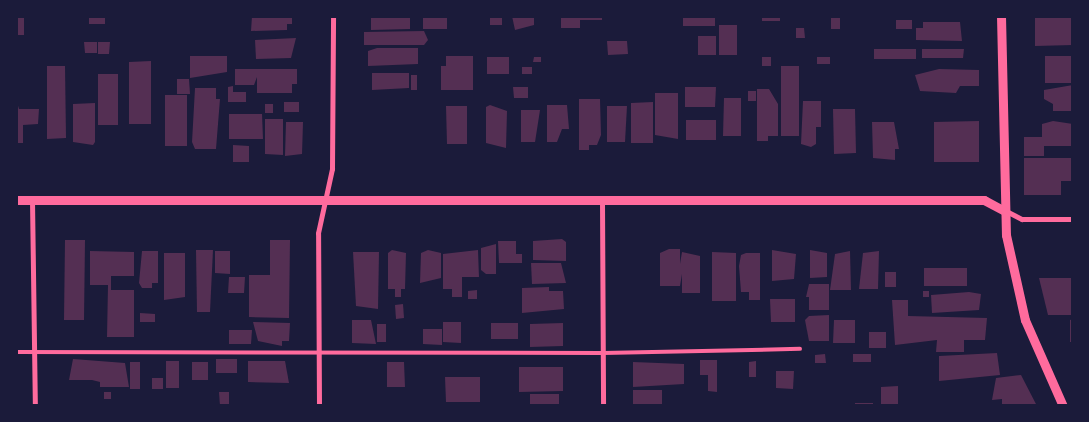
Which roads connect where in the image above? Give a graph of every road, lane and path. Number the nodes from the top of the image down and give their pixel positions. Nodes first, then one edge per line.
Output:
1 (333, 16) edge
2 (1001, 16) edge
3 (16, 200) edge
4 (32, 200) junction
5 (325, 201) junction
6 (602, 201) junction
7 (1003, 210) junction
8 (1073, 219) edge
9 (800, 349) dead end
10 (16, 352) edge
11 (34, 352) junction
12 (319, 353) junction
13 (603, 354) junction
14 (35, 406) edge
15 (319, 406) edge
16 (603, 406) edge
17 (1063, 406) edge

1 - 5 street
2 - 7 street
3 - 4 street
4 - 5 street
4 - 11 street
5 - 6 street
5 - 12 street
6 - 7 street
6 - 13 street
7 - 8 street
7 - 17 street
9 - 13 lane
10 - 11 lane
11 - 12 lane
11 - 14 street
12 - 13 lane
12 - 15 street
13 - 16 street

